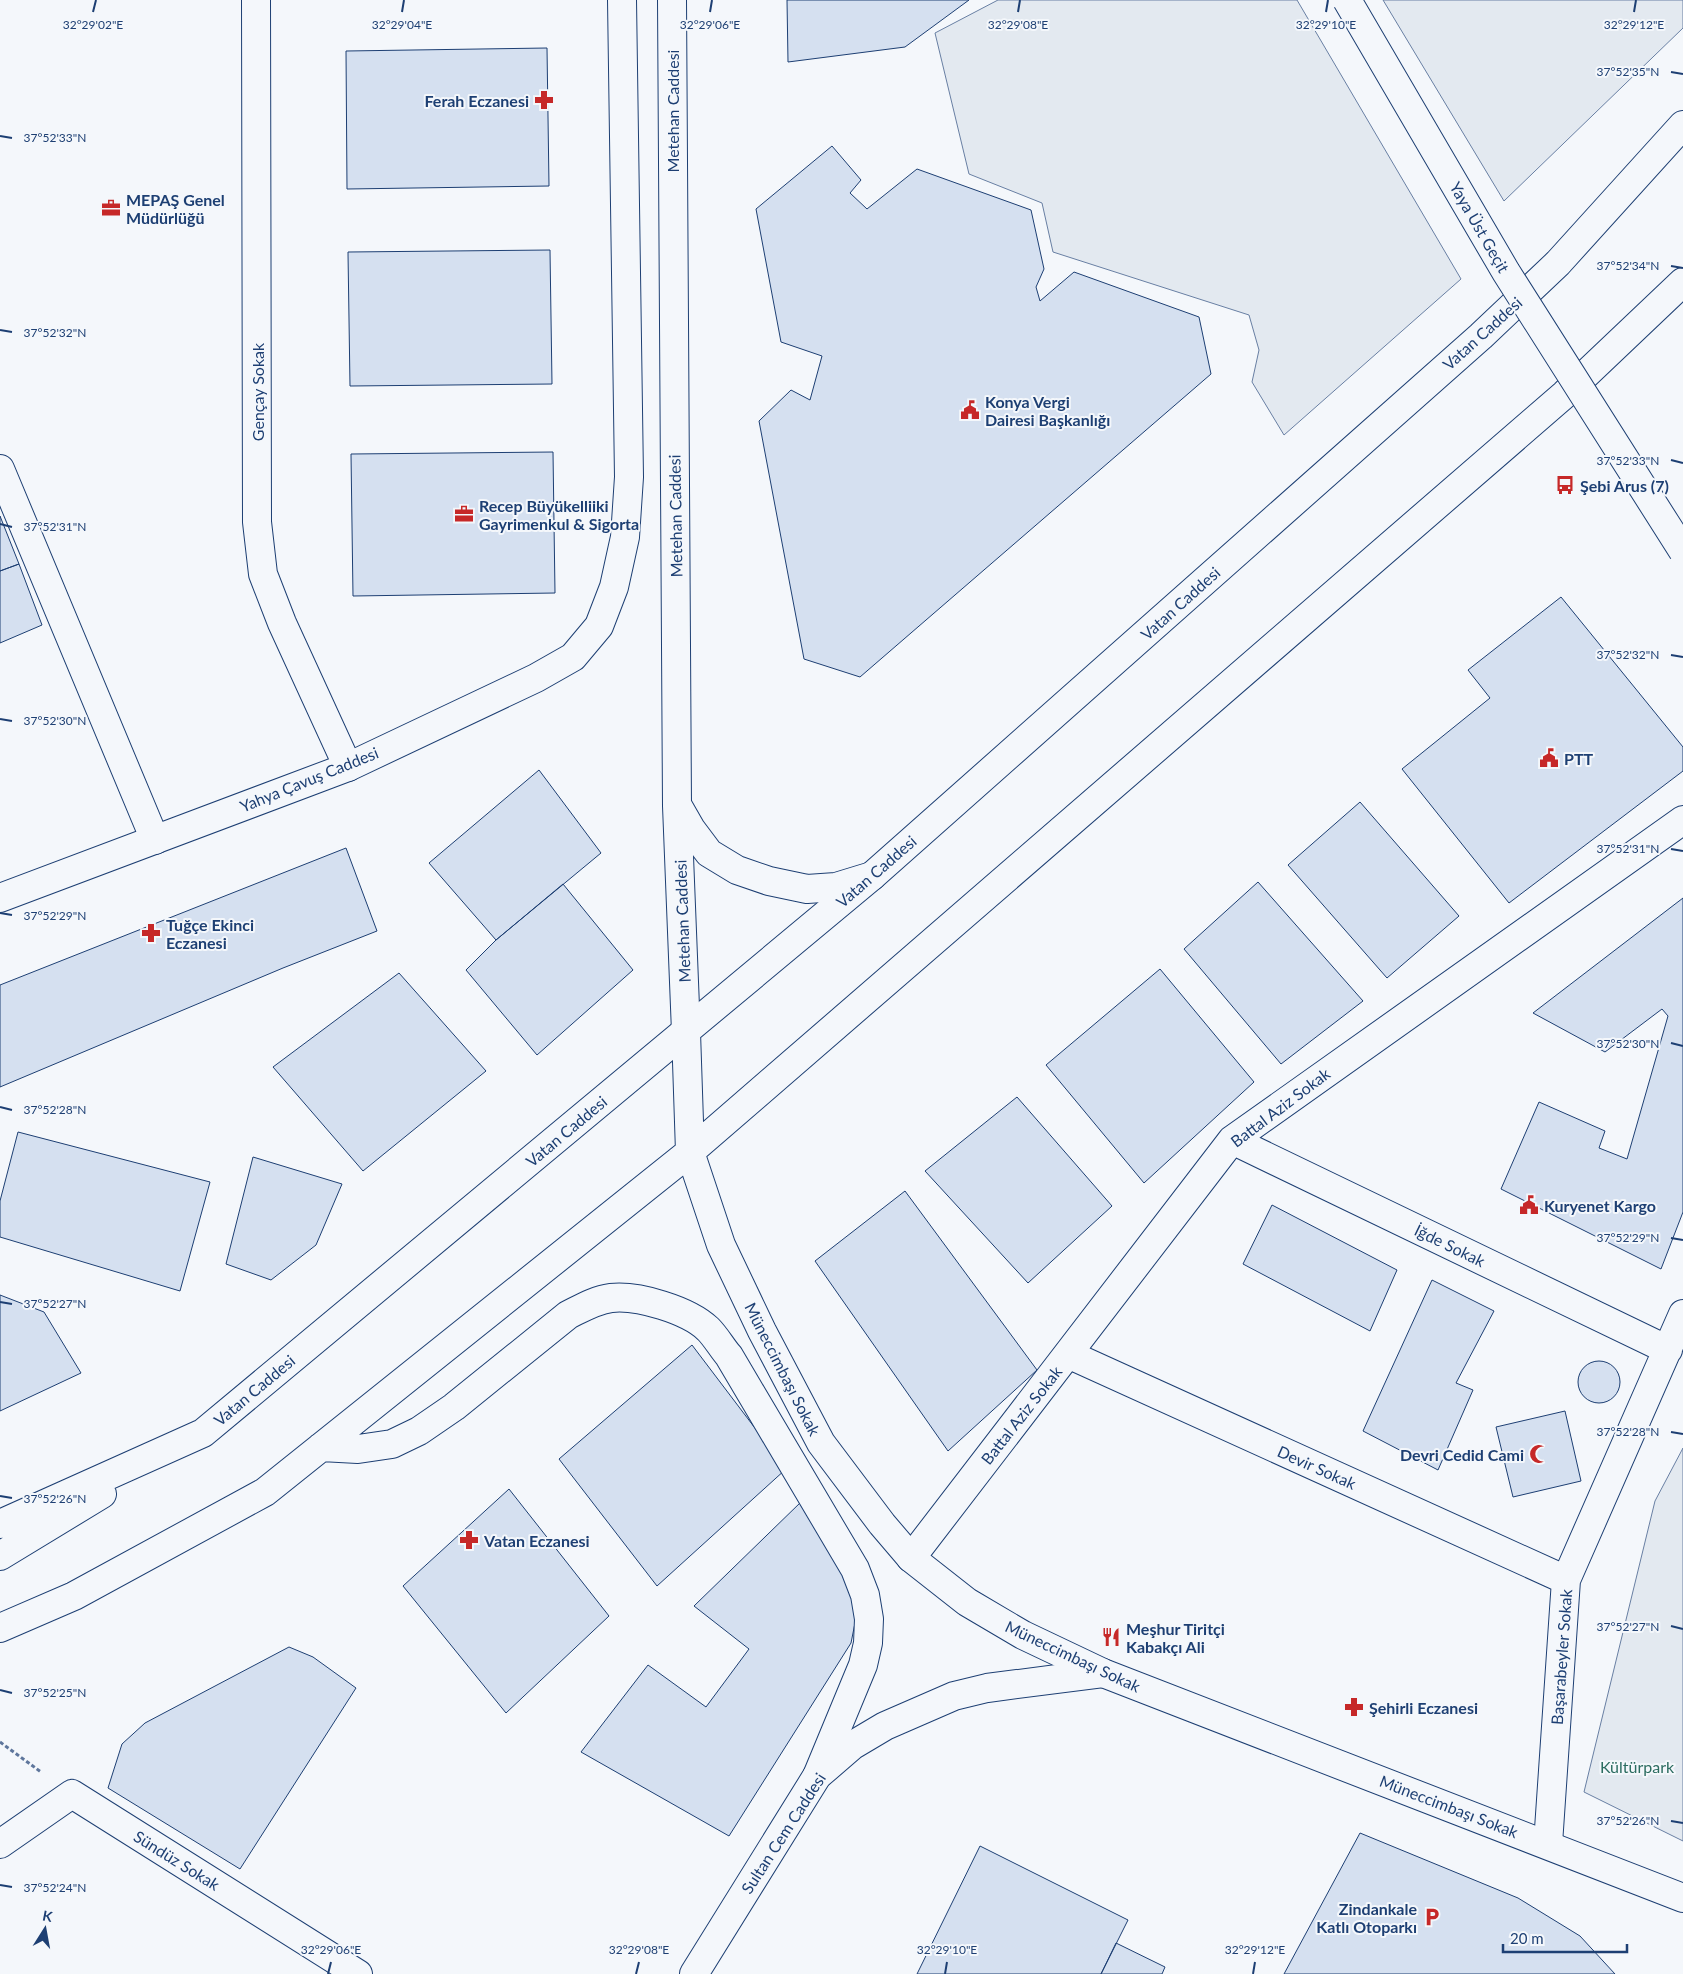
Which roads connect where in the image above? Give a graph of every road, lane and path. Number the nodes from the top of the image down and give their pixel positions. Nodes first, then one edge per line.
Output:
1 (256, 0) edge
2 (622, 0) edge
3 (672, 0) edge
4 (1347, 0) edge
5 (1683, 125) edge
6 (1683, 282) edge
7 (0, 469) edge
8 (1683, 551) edge
9 (348, 767) junction
10 (678, 806) junction
11 (1683, 820) edge
12 (154, 840) junction
13 (872, 876) junction
14 (0, 898) edge
15 (686, 1032) junction
16 (1232, 1140) junction
17 (690, 1152) junction
18 (1683, 1314) edge
19 (1668, 1350) junction
20 (1068, 1354) junction
21 (203, 1433) junction
22 (321, 1447) junction
23 (0, 1524) edge
24 (0, 1556) edge
25 (911, 1558) junction
26 (1566, 1580) junction
27 (0, 1628) edge
28 (1103, 1673) junction
29 (0, 1742) edge
30 (817, 1776) junction
31 (72, 1794) junction
32 (0, 1844) edge
33 (1548, 1844) junction
34 (1683, 1898) edge
35 (358, 1974) edge
36 (694, 1974) edge

1 - 9 main road, Gençay Sokak
2 - 9 main road, Yahya Çavuş Caddesi
3 - 10 main road, Metehan Caddesi
4 - 8 main road, Yaya Üst Geçit, bridge
5 - 13 main road, Vatan Caddesi
6 - 17 main road
7 - 12 main road
9 - 12 main road, Yahya Çavuş Caddesi
10 - 13 main road
10 - 15 main road, Metehan Caddesi
11 - 16 main road, Battal Aziz Sokak
12 - 14 main road, Yahya Çavuş Caddesi
13 - 15 main road, Vatan Caddesi
15 - 17 main road, Metehan Caddesi
15 - 21 main road, Vatan Caddesi
16 - 19 main road, İğde Sokak
16 - 20 main road, Battal Aziz Sokak
17 - 22 main road
17 - 25 main road, Müneccimbaşı Sokak
18 - 19 main road, Başarabeyler Sokak
19 - 26 main road, Başarabeyler Sokak
20 - 25 main road, Battal Aziz Sokak
20 - 26 main road, Devir Sokak
21 - 23 main road, Vatan Caddesi
21 - 24 main road
22 - 27 main road
22 - 30 main road
25 - 28 main road, Müneccimbaşı Sokak
26 - 33 main road, Başarabeyler Sokak
28 - 30 main road, Sultan Cem Caddesi
28 - 33 main road, Müneccimbaşı Sokak
29 - 31 path
30 - 36 main road, Sultan Cem Caddesi
31 - 32 main road
31 - 35 main road, Sündüz Sokak
33 - 34 main road, Müneccimbaşı Sokak

